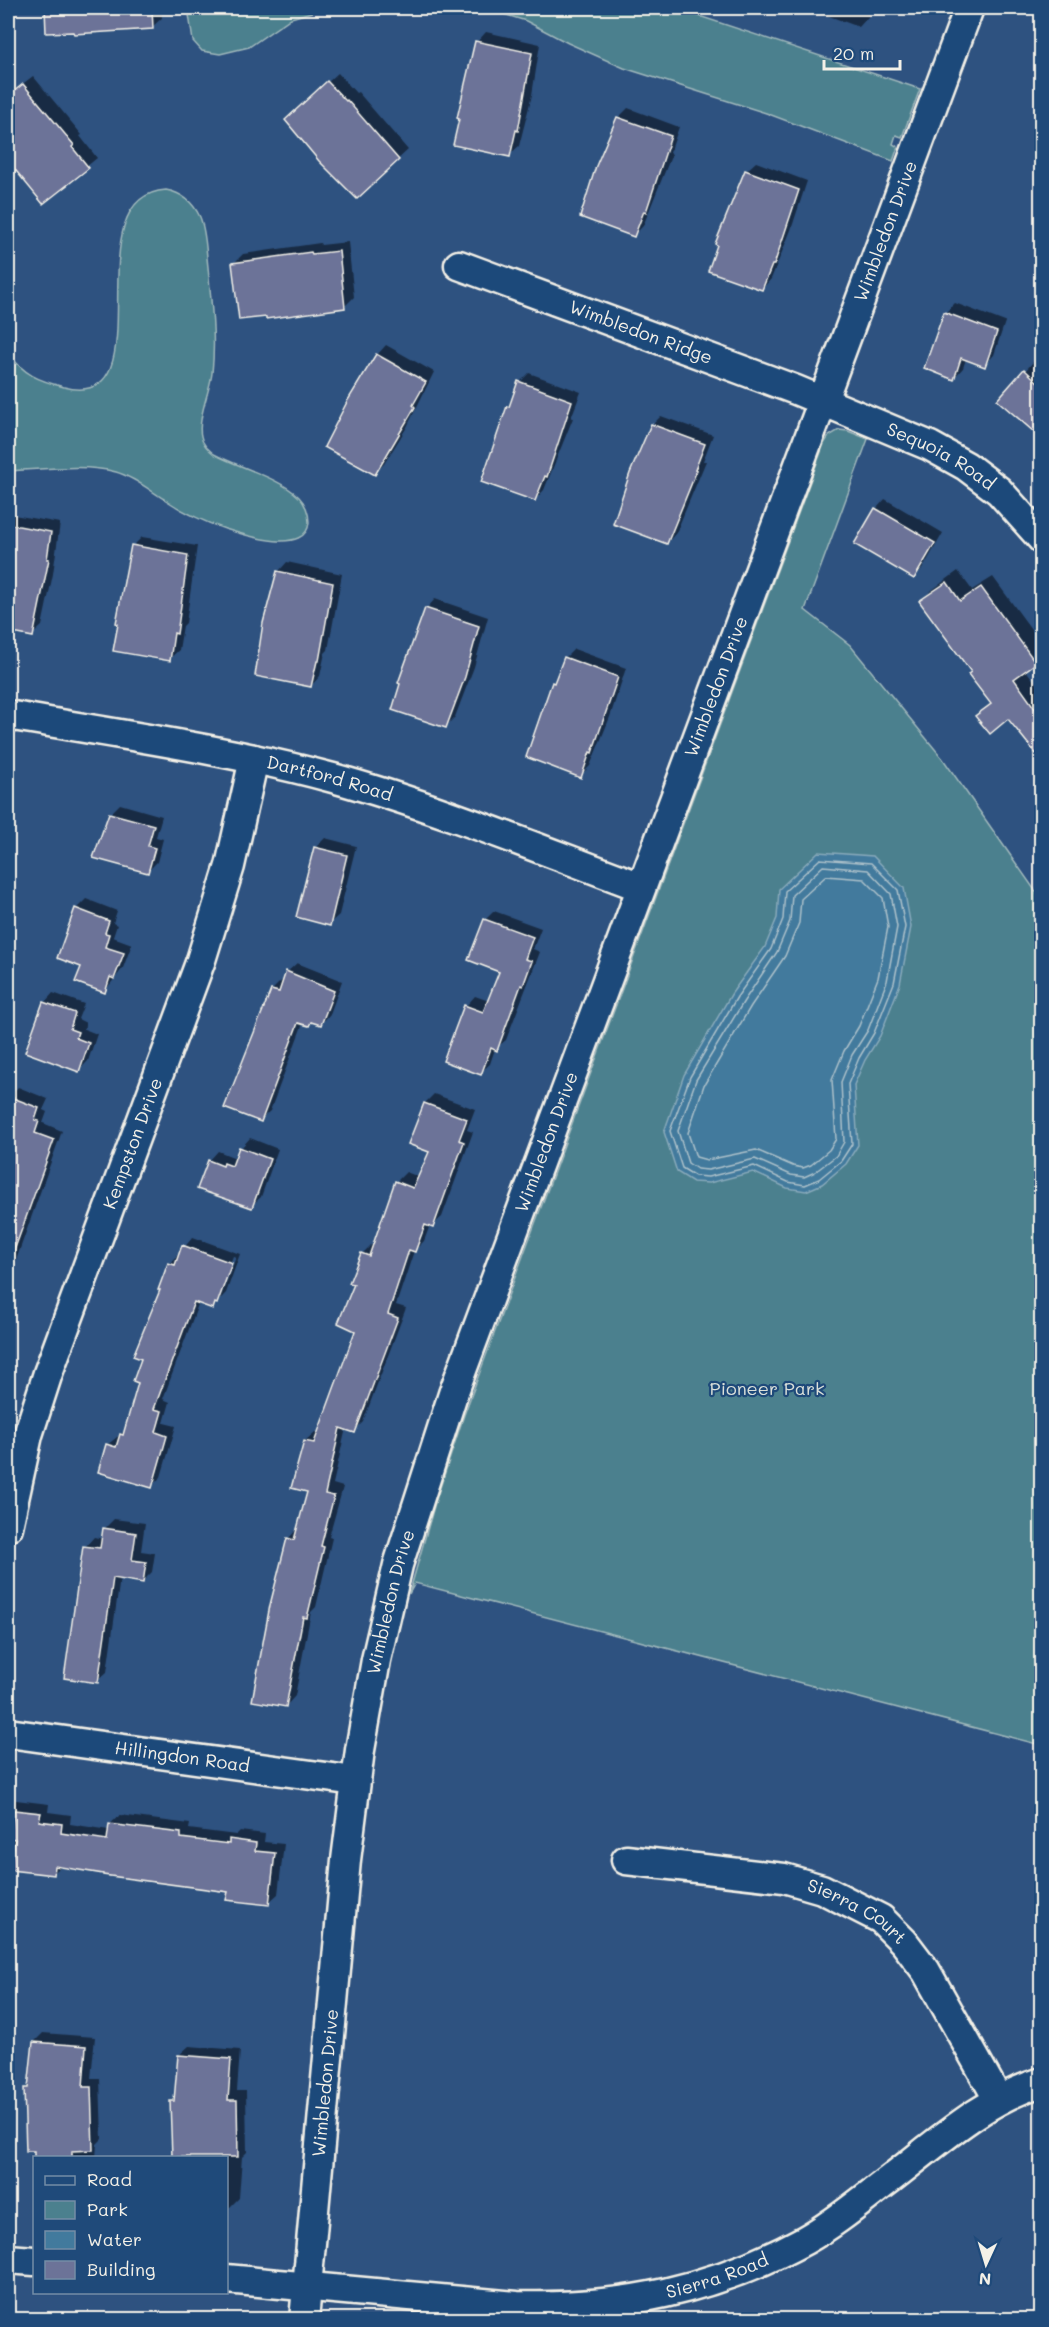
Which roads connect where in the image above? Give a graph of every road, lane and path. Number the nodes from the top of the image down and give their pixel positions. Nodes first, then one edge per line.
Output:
1 (969, 8) edge
2 (459, 265) dead end
3 (822, 400) junction
4 (1040, 533) edge
5 (8, 715) edge
6 (254, 759) junction
7 (641, 887) junction
8 (8, 1527) edge
9 (8, 1733) edge
10 (355, 1781) junction
11 (626, 1860) dead end
12 (1041, 2082) edge
13 (998, 2099) junction
14 (8, 2259) edge
15 (33, 2261) edge
16 (228, 2279) edge
17 (307, 2286) junction
18 (304, 2319) edge

1 - 3 street, Wimbledon Drive
2 - 3 street, Wimbledon Ridge
3 - 4 street, Sequoia Road
3 - 7 street, Wimbledon Drive
5 - 6 street, Dartford Road
6 - 7 street, Dartford Road
6 - 8 street, Kempston Drive
7 - 10 street, Wimbledon Drive
9 - 10 street, Hillingdon Road
10 - 17 street, Wimbledon Drive
11 - 13 street, Sierra Court
12 - 13 street, Sierra Road
13 - 17 street, Sierra Road
14 - 15 street
16 - 17 street, Sierra Road
17 - 18 street, Wimbledon Drive

